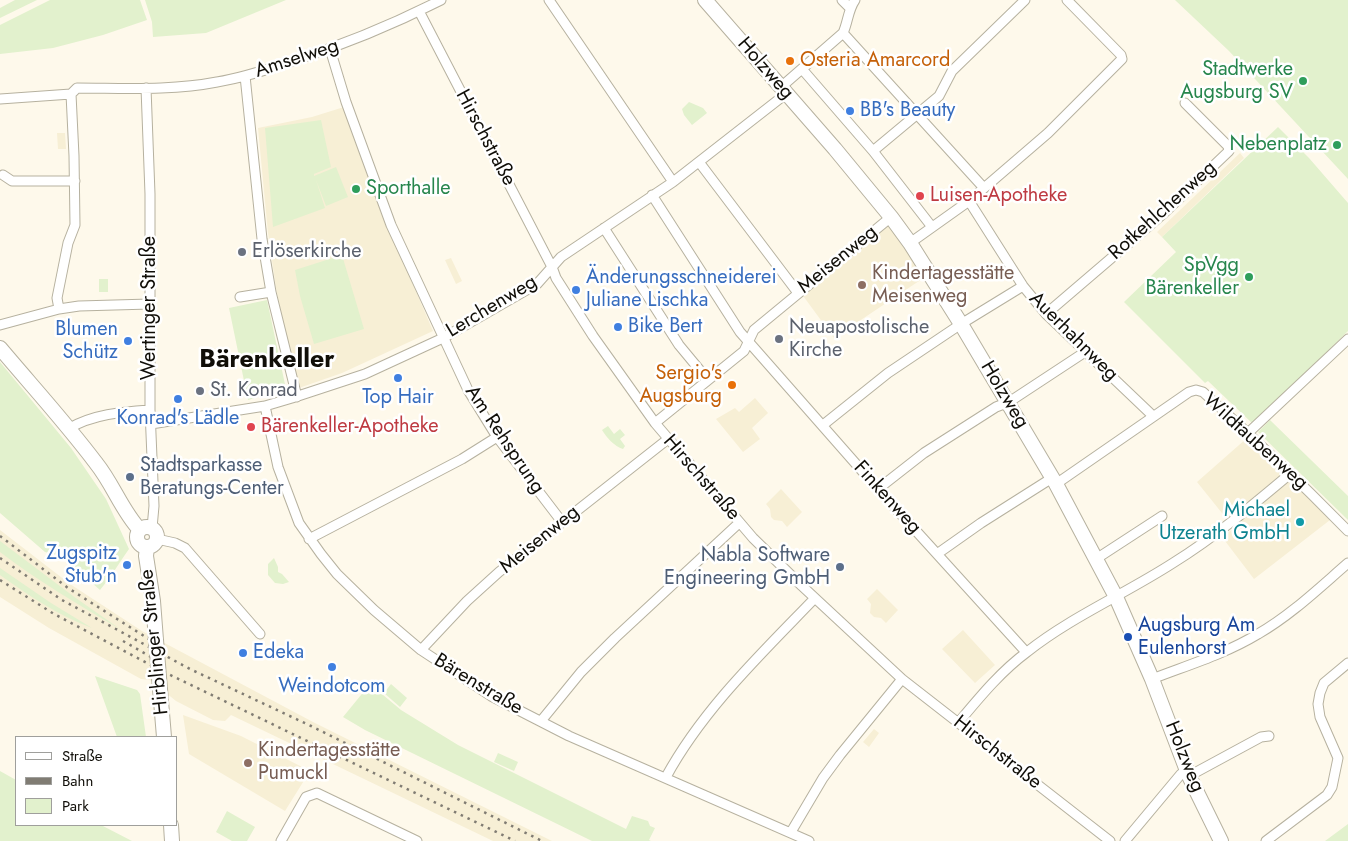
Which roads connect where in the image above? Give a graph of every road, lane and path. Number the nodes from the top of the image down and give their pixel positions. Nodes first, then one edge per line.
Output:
1 (441, 0) edge
2 (549, 0) edge
3 (705, 0) edge
4 (842, 0) edge
5 (1025, 0) edge
6 (1067, 0) edge
7 (852, 4) edge
8 (419, 11) junction
9 (843, 33) junction
10 (330, 49) junction
11 (802, 69) junction
12 (245, 76) junction
13 (146, 88) junction
14 (784, 90) junction
15 (71, 94) junction
16 (0, 99) edge
17 (1185, 103) dead end
18 (917, 114) junction
19 (873, 151) junction
20 (700, 162) junction
21 (3, 175) dead end
22 (74, 181) junction
23 (672, 182) junction
24 (983, 188) junction
25 (652, 195) junction
26 (969, 201) junction
27 (891, 216) junction
28 (932, 227) junction
29 (604, 228) junction
30 (910, 243) junction
31 (552, 267) junction
32 (1023, 286) junction
33 (271, 292) junction
34 (798, 293) junction
35 (240, 297) dead end
36 (150, 304) junction
37 (59, 308) junction
38 (1046, 314) junction
39 (962, 324) junction
40 (0, 325) edge
41 (443, 338) junction
42 (1348, 339) edge
43 (748, 342) junction
44 (0, 348) edge
45 (1085, 352) junction
46 (708, 380) junction
47 (297, 397) junction
48 (1008, 402) junction
49 (265, 406) junction
50 (150, 410) junction
51 (1153, 416) junction
52 (655, 423) junction
53 (150, 424) junction
54 (824, 426) junction
55 (68, 429) junction
56 (1248, 433) junction
57 (497, 437) junction
58 (668, 439) junction
59 (1291, 473) junction
60 (1054, 481) junction
61 (878, 489) junction
62 (1162, 516) dead end
63 (562, 522) junction
64 (739, 523) junction
65 (1348, 531) edge
66 (149, 536) junction
67 (309, 539) junction
68 (937, 554) junction
69 (1096, 559) junction
70 (1348, 563) edge
71 (1116, 597) junction
72 (815, 598) junction
73 (260, 634) dead end
74 (421, 650) junction
75 (1026, 652) junction
76 (1348, 663) edge
77 (902, 679) junction
78 (1152, 679) junction
79 (541, 721) junction
80 (958, 723) junction
81 (164, 736) edge
82 (1269, 736) dead end
83 (1188, 773) junction
84 (666, 777) junction
85 (171, 826) edge
86 (791, 832) junction
87 (172, 841) edge
88 (281, 841) edge
89 (417, 841) edge
90 (809, 841) edge
91 (1110, 841) edge
92 (1125, 841) edge
93 (1221, 841) edge
94 (1266, 841) edge

1 - 8 street, Amselweg
2 - 23 street
3 - 14 street, Holzweg
4 - 7 street
5 - 18 street
6 - 24 street
7 - 9 street
8 - 10 street, Amselweg
8 - 31 street, Hirschstraße
9 - 11 street, Lerchenweg
9 - 18 street
10 - 12 street, Amselweg
10 - 41 street, Am Rehsprung
11 - 14 street, Lerchenweg
11 - 19 street, Holzweg
12 - 13 street, Amselweg
12 - 33 street
13 - 15 street, Amselweg
13 - 36 street, Wertinger Straße
14 - 20 street, Lerchenweg
14 - 27 street, Holzweg
15 - 16 street, Amselweg
15 - 22 street
17 - 38 street, Rotkehlchenweg
18 - 19 street
18 - 24 street
19 - 28 street, Holzweg
20 - 23 street, Lerchenweg
20 - 34 street
21 - 22 street
22 - 37 street
23 - 25 street, Lerchenweg
24 - 26 street
25 - 29 street, Lerchenweg
25 - 43 street, Finkenweg
26 - 28 street
26 - 32 street, Auerhahnweg
27 - 30 street, Holzweg
27 - 34 street, Meisenweg
28 - 30 street
29 - 31 street, Lerchenweg
29 - 46 street
30 - 39 street, Holzweg
31 - 41 street, Lerchenweg
31 - 52 street, Hirschstraße
32 - 38 street, Auerhahnweg
32 - 39 street
33 - 35 street
33 - 47 street
34 - 43 street, Meisenweg
36 - 37 street
36 - 50 street, Wertinger Straße
37 - 40 street
38 - 45 street, Auerhahnweg
39 - 48 street, Holzweg
39 - 54 street
41 - 47 street, Lerchenweg
41 - 57 street, Am Rehsprung
42 - 56 street
43 - 46 street, Meisenweg
43 - 54 street, Finkenweg
44 - 55 street
45 - 48 street
45 - 51 street, Auerhahnweg
46 - 52 street, Meisenweg
47 - 49 street, Lerchenweg
48 - 60 street, Holzweg
48 - 61 street
49 - 53 street, Lerchenweg
49 - 67 street, Bärenstraße
50 - 53 street, Wertinger Straße
50 - 55 street
51 - 56 street, Wildtaubenweg
51 - 60 street, Wildtaubenweg
52 - 58 street, Hirschstraße
53 - 66 street, Wertinger Straße
54 - 61 street, Finkenweg
55 - 66 street
56 - 59 street, Wildtaubenweg
57 - 63 street, Am Rehsprung
57 - 67 street
58 - 63 street, Meisenweg
58 - 64 street, Hirschstraße
59 - 65 street, Wildtaubenweg
59 - 71 street
60 - 68 street, Wildtaubenweg
60 - 69 street, Holzweg
61 - 68 street, Finkenweg
62 - 69 street
63 - 74 street, Meisenweg
64 - 72 street, Hirschstraße
64 - 79 street
66 - 73 street
66 - 81 street, Hirblinger Straße, bridge
67 - 74 street, Bärenstraße
68 - 75 street, Finkenweg
69 - 71 street, Holzweg
70 - 78 street
71 - 75 street
71 - 78 street, Holzweg
72 - 77 street, Hirschstraße
72 - 84 street
74 - 79 street, Bärenstraße
75 - 80 street
76 - 94 street
77 - 80 street, Hirschstraße
77 - 86 street
78 - 83 street, Holzweg
79 - 84 street, Bärenstraße
80 - 91 street, Hirschstraße
82 - 83 street
83 - 92 street
83 - 93 street, Holzweg
84 - 86 street, Bärenstraße
85 - 87 street
86 - 90 street, Bärenstraße
88 - 89 street

